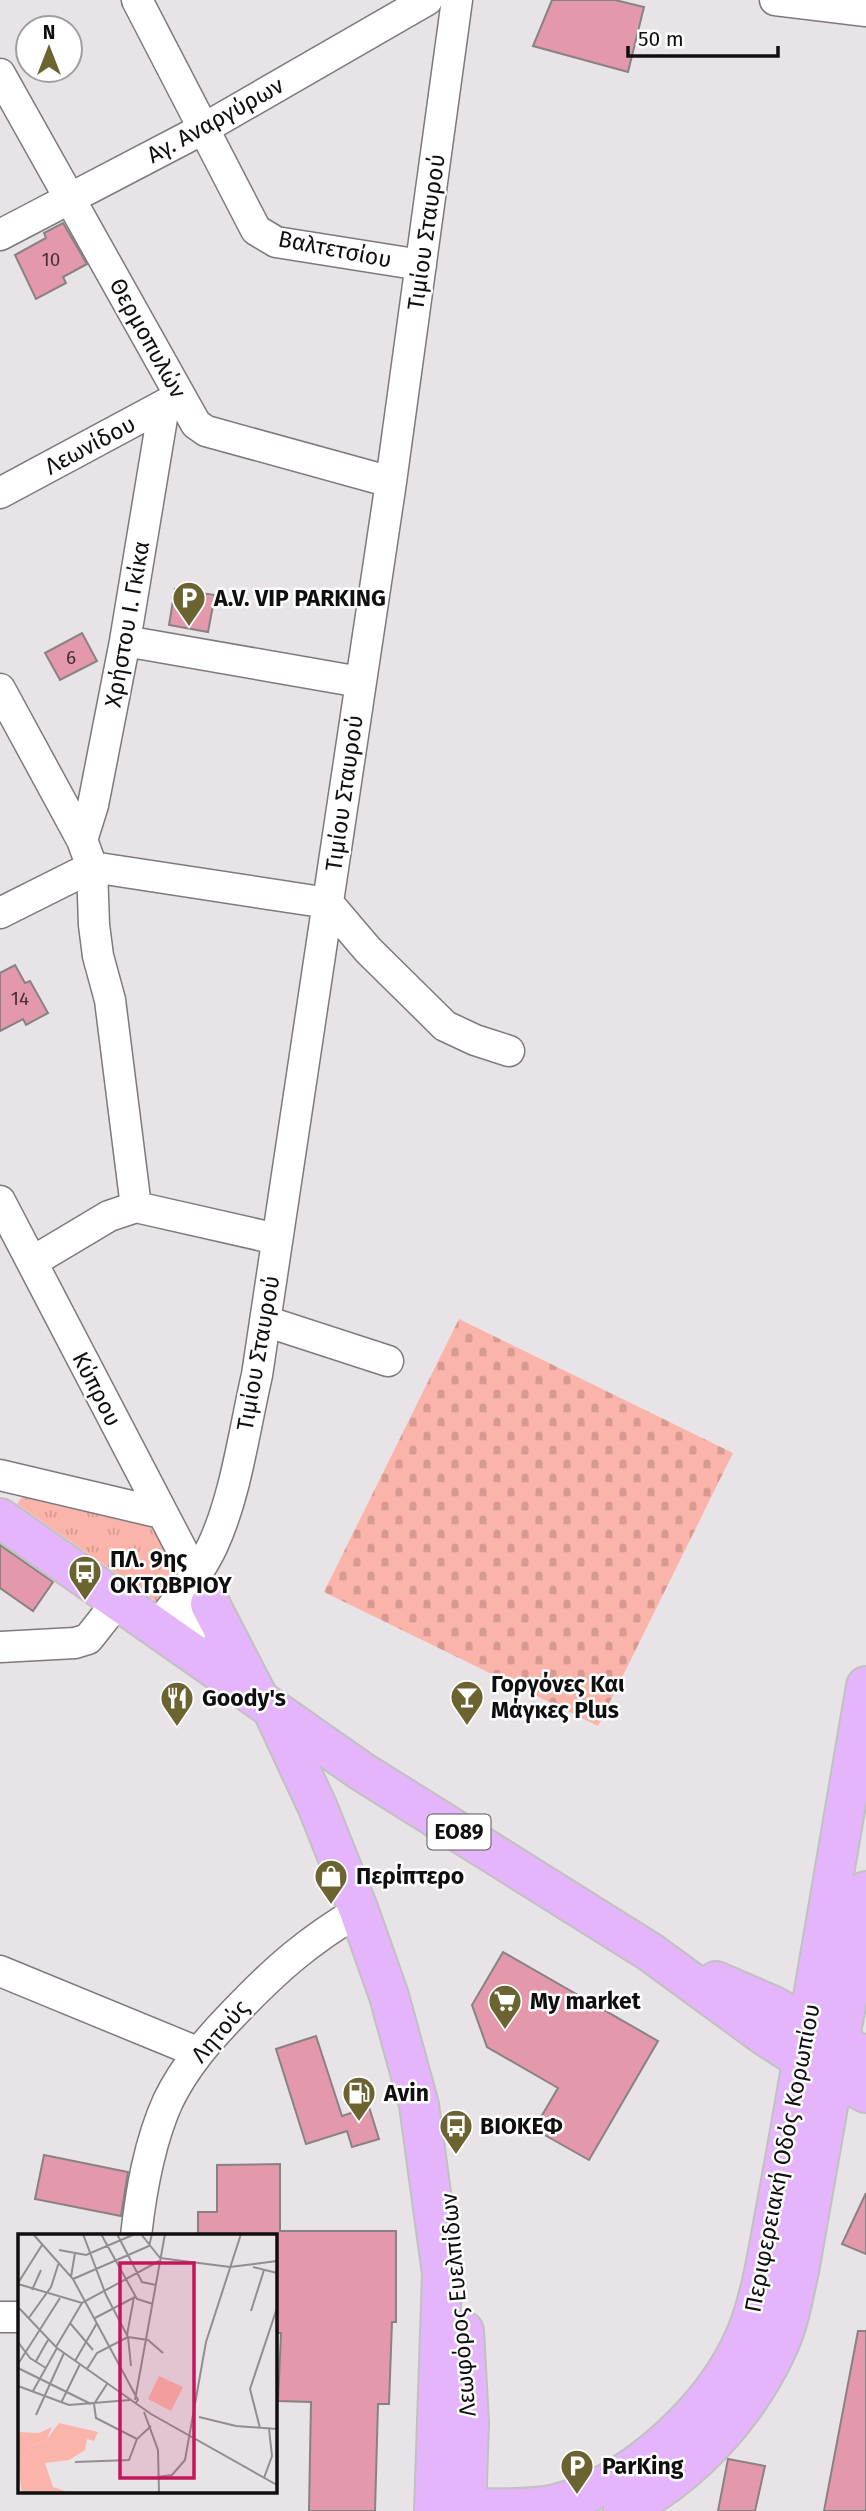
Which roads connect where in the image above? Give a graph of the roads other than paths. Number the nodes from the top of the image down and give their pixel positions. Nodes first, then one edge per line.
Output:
1 (137, 0) edge
2 (427, 0) edge
3 (457, 0) edge
4 (775, 0) edge
5 (866, 11) edge
6 (0, 74) edge
7 (203, 129) junction
8 (69, 199) junction
9 (0, 235) edge
10 (421, 265) junction
11 (172, 401) junction
12 (391, 482) junction
13 (0, 493) edge
14 (125, 641) junction
15 (360, 682) junction
16 (0, 689) edge
17 (87, 853) junction
18 (328, 903) junction
19 (0, 913) edge
20 (509, 1051) dead end
21 (0, 1200) edge
22 (136, 1207) junction
23 (277, 1239) junction
24 (32, 1262) junction
25 (265, 1321) junction
26 (388, 1361) dead end
27 (0, 1475) edge
28 (161, 1513) junction
29 (0, 1518) edge
30 (202, 1590) junction
31 (118, 1601) junction
32 (169, 1636) junction
33 (0, 1647) edge
34 (866, 1686) edge
35 (265, 1703) junction
36 (866, 1891) edge
37 (359, 1911) junction
38 (0, 1971) edge
39 (197, 2052) junction
40 (836, 2059) edge
41 (419, 2105) junction
42 (136, 2234) edge
43 (0, 2317) edge
44 (18, 2317) edge
45 (469, 2423) junction
46 (555, 2504) junction
47 (450, 2509) edge
48 (628, 2510) edge

1 - 7 street, Βαλτετσίου
2 - 7 street, Αγ. Αναργύρων
3 - 10 street, Τιμίου Σταυρού
4 - 5 street
6 - 8 street, Θερμοπυλών
7 - 8 street, Αγ. Αναργύρων
7 - 10 street, Βαλτετσίου
8 - 9 street, Αγ. Αναργύρων
8 - 11 street, Θερμοπυλών
10 - 12 street, Τιμίου Σταυρού
11 - 12 street, Θερμοπυλών
11 - 13 street, Λεωνίδου
11 - 14 street, Χρήστου Ι. Γκίκα
12 - 15 street, Τιμίου Σταυρού
14 - 15 street
14 - 17 street, Χρήστου Ι. Γκίκα
15 - 18 street, Τιμίου Σταυρού
16 - 17 street
17 - 18 street
17 - 19 street
17 - 22 street
18 - 20 street
18 - 23 street, Τιμίου Σταυρού
21 - 24 street, Κύπρου
22 - 23 street
22 - 24 street
23 - 25 street, Τιμίου Σταυρού
24 - 28 street, Κύπρου
25 - 26 street
25 - 30 street, Τιμίου Σταυρού
27 - 28 street
28 - 30 street, Κύπρου
29 - 31 main road, ΕΟ89
30 - 32 street, Τιμίου Σταυρού
30 - 35 main road, Λεωφόρος Ευελπίδων
31 - 32 main road, ΕΟ89
31 - 33 street
32 - 35 main road, ΕΟ89
34 - 40 main road, Περιφερειακή Οδός Κορωπίου
35 - 37 main road, Λεωφόρος Ευελπίδων
35 - 40 main road, ΕΟ89
36 - 40 main road, Περιφερειακή Οδός Κορωπίου
37 - 39 street, Λητούς
37 - 41 main road, Λεωφόρος Ευελπίδων
38 - 39 street
39 - 42 street, Λητούς
40 - 46 main road, Περιφερειακή Οδός Κορωπίου
40 - 48 main road, Περιφερειακή Οδός Κορωπίου
41 - 45 main road, Λεωφόρος Ευελπίδων
41 - 47 main road, Λεωφόρος Ευελπίδων
43 - 44 street
45 - 46 main road
45 - 47 main road, Λεωφόρος Ευελπίδων
46 - 47 main road, Περιφερειακή Οδός Κορωπίου

